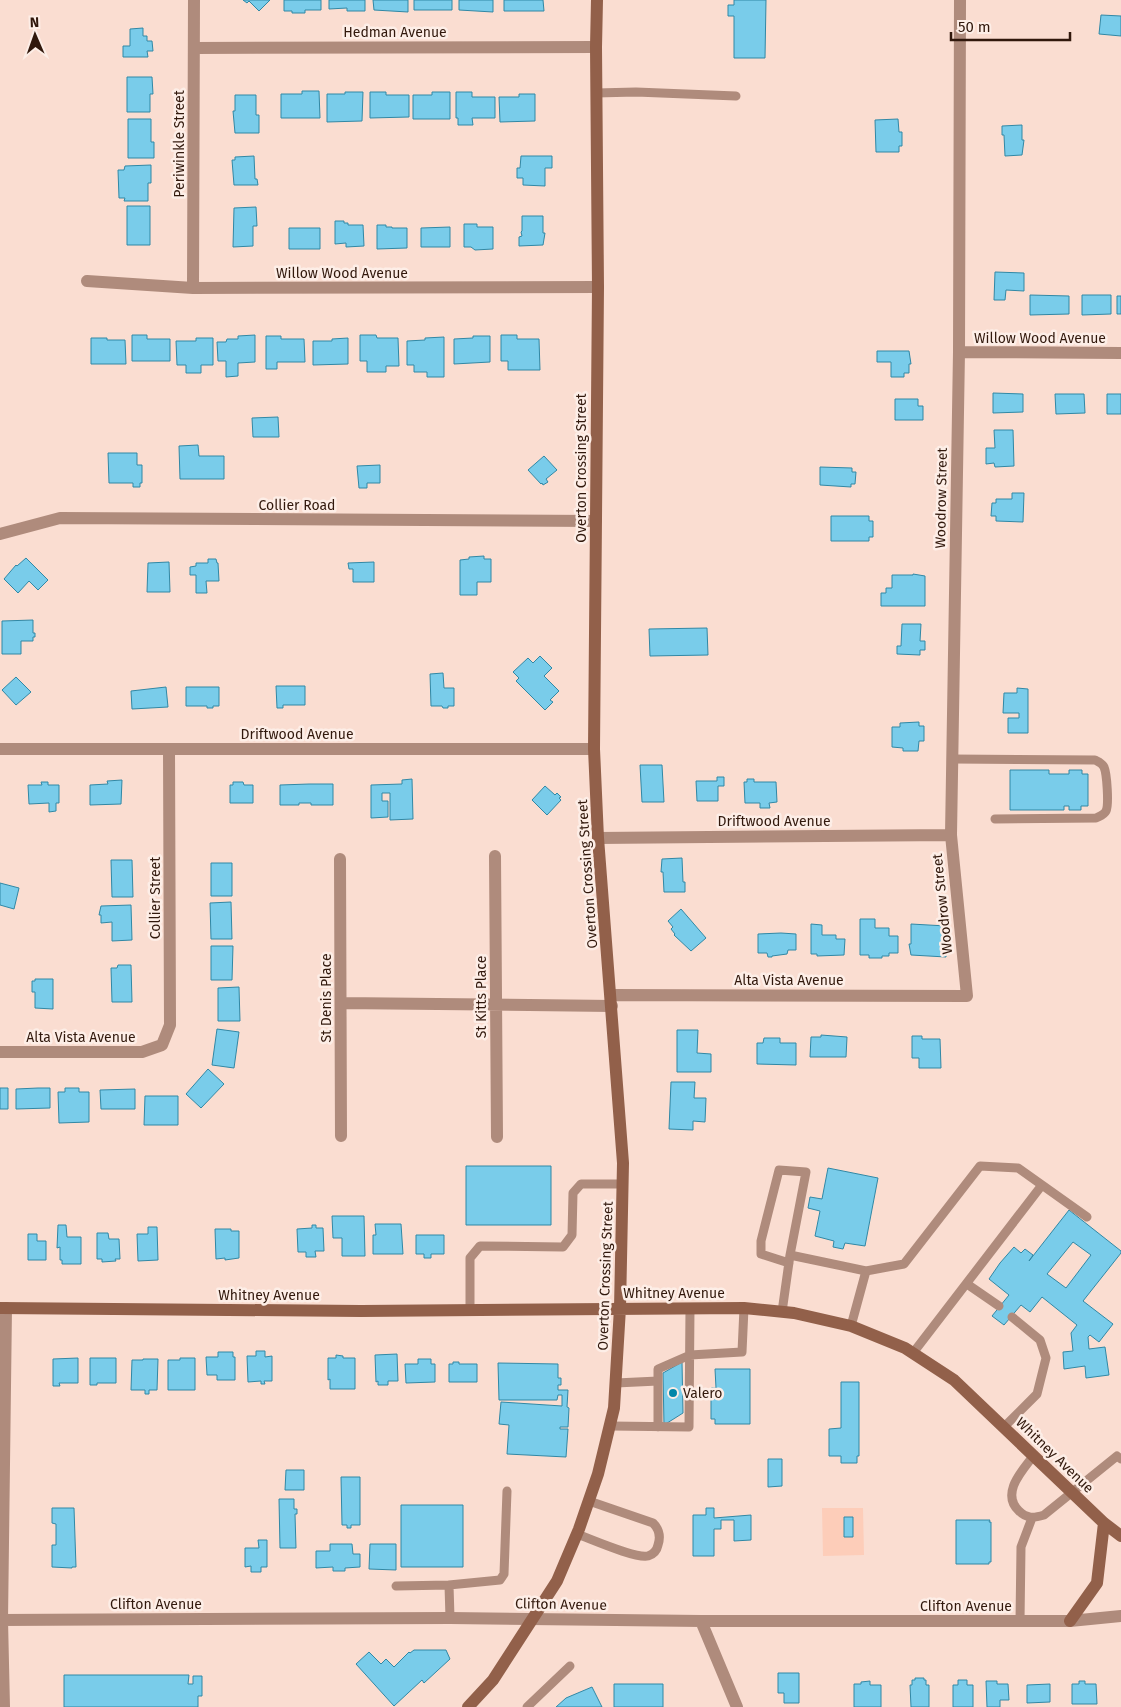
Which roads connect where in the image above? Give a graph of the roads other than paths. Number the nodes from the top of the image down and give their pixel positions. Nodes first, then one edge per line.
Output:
1 (194, 0) edge
2 (597, 0) edge
3 (960, 0) edge
4 (596, 47) junction
5 (194, 48) junction
6 (596, 93) junction
7 (736, 96) dead end
8 (87, 281) dead end
9 (598, 287) junction
10 (193, 288) junction
11 (959, 352) junction
12 (1121, 353) edge
13 (596, 521) junction
14 (0, 534) edge
15 (0, 749) edge
16 (169, 749) junction
17 (594, 749) junction
18 (952, 759) junction
19 (995, 819) dead end
20 (951, 835) junction
21 (598, 838) junction
22 (495, 856) dead end
23 (340, 859) dead end
24 (966, 996) joint
25 (612, 1001) junction
26 (341, 1002) junction
27 (496, 1005) junction
28 (162, 1045) joint
29 (0, 1052) edge
30 (341, 1136) dead end
31 (496, 1137) dead end
32 (623, 1184) junction
33 (1042, 1185) junction
34 (1087, 1217) dead end
35 (789, 1259) junction
36 (866, 1271) junction
37 (967, 1284) junction
38 (999, 1306) dead end
39 (3, 1308) edge
40 (620, 1308) junction
41 (690, 1308) junction
42 (744, 1308) junction
43 (470, 1309) junction
44 (782, 1312) junction
45 (1012, 1317) dead end
46 (851, 1326) junction
47 (913, 1353) junction
48 (690, 1355) junction
49 (616, 1383) junction
50 (660, 1387) junction
51 (610, 1426) junction
52 (658, 1427) junction
53 (1004, 1427) junction
54 (1034, 1455) junction
55 (1121, 1459) edge
56 (507, 1491) dead end
57 (1073, 1492) junction
58 (589, 1501) junction
59 (1032, 1518) junction
60 (1104, 1523) junction
61 (577, 1534) junction
62 (1121, 1536) edge
63 (449, 1585) junction
64 (396, 1586) dead end
65 (1121, 1616) edge
66 (450, 1618) junction
67 (532, 1619) junction
68 (1, 1620) edge
69 (701, 1621) junction
70 (1020, 1621) junction
71 (1070, 1621) junction
72 (570, 1666) dead end
73 (4, 1707) edge
74 (468, 1707) edge
75 (527, 1707) edge
76 (736, 1707) edge

1 - 5 street, Periwinkle Street
2 - 4 main road, Overton Crossing Street
3 - 11 street, Woodrow Street
4 - 5 street, Hedman Avenue
4 - 6 main road, Overton Crossing Street
5 - 10 street, Periwinkle Street
6 - 7 lane
6 - 9 main road, Overton Crossing Street
8 - 10 street, Willow Wood Avenue
9 - 10 street, Willow Wood Avenue
9 - 13 main road, Overton Crossing Street
11 - 12 street, Willow Wood Avenue
11 - 18 street, Woodrow Street
13 - 14 street, Collier Road
13 - 17 main road, Overton Crossing Street
15 - 16 street, Driftwood Avenue
16 - 17 street, Driftwood Avenue
16 - 28 street, Collier Street
17 - 21 main road, Overton Crossing Street
18 - 19 lane
18 - 20 street, Woodrow Street
20 - 21 street, Driftwood Avenue
20 - 24 street, Woodrow Street
21 - 25 main road, Overton Crossing Street
22 - 27 street, St Kitts Place
23 - 26 street, St Denis Place
24 - 25 street, Alta Vista Avenue
25 - 27 street, Alta Vista Avenue
25 - 32 main road, Overton Crossing Street
26 - 27 street, Alta Vista Avenue
26 - 30 street, St Denis Place
27 - 31 street, St Kitts Place
28 - 29 street, Alta Vista Avenue
32 - 40 main road, Overton Crossing Street
32 - 43 lane
33 - 34 lane
33 - 36 lane
33 - 37 lane
35 - 35 lane
35 - 36 lane
35 - 44 lane
36 - 46 lane
37 - 38 lane
37 - 47 lane
39 - 43 main road, Whitney Avenue
39 - 68 street
40 - 41 main road, Whitney Avenue
40 - 43 main road, Whitney Avenue
40 - 49 main road, Overton Crossing Street
41 - 42 main road, Whitney Avenue
41 - 48 lane
42 - 44 main road, Whitney Avenue
42 - 48 lane
44 - 46 main road, Whitney Avenue
45 - 53 lane
46 - 47 main road, Whitney Avenue
47 - 53 main road, Whitney Avenue
48 - 50 lane
48 - 52 lane
49 - 50 lane
49 - 51 main road, Overton Crossing Street
50 - 52 lane
51 - 52 lane
51 - 58 main road, Overton Crossing Street
53 - 54 main road, Whitney Avenue
54 - 57 main road, Whitney Avenue
54 - 59 lane
55 - 57 lane
56 - 63 lane
57 - 59 lane
57 - 60 main road, Whitney Avenue
58 - 61 main road, Overton Crossing Street
58 - 61 lane
59 - 70 lane
60 - 62 main road, Whitney Avenue
60 - 71 main road
61 - 67 main road, Overton Crossing Street
63 - 64 lane
63 - 66 lane
65 - 71 street, Clifton Avenue
66 - 67 street, Clifton Avenue
66 - 68 street, Clifton Avenue
67 - 69 street, Clifton Avenue
67 - 74 main road, Overton Crossing Street
68 - 73 street
69 - 70 street, Clifton Avenue
69 - 76 street
70 - 71 street, Clifton Avenue
72 - 75 lane

